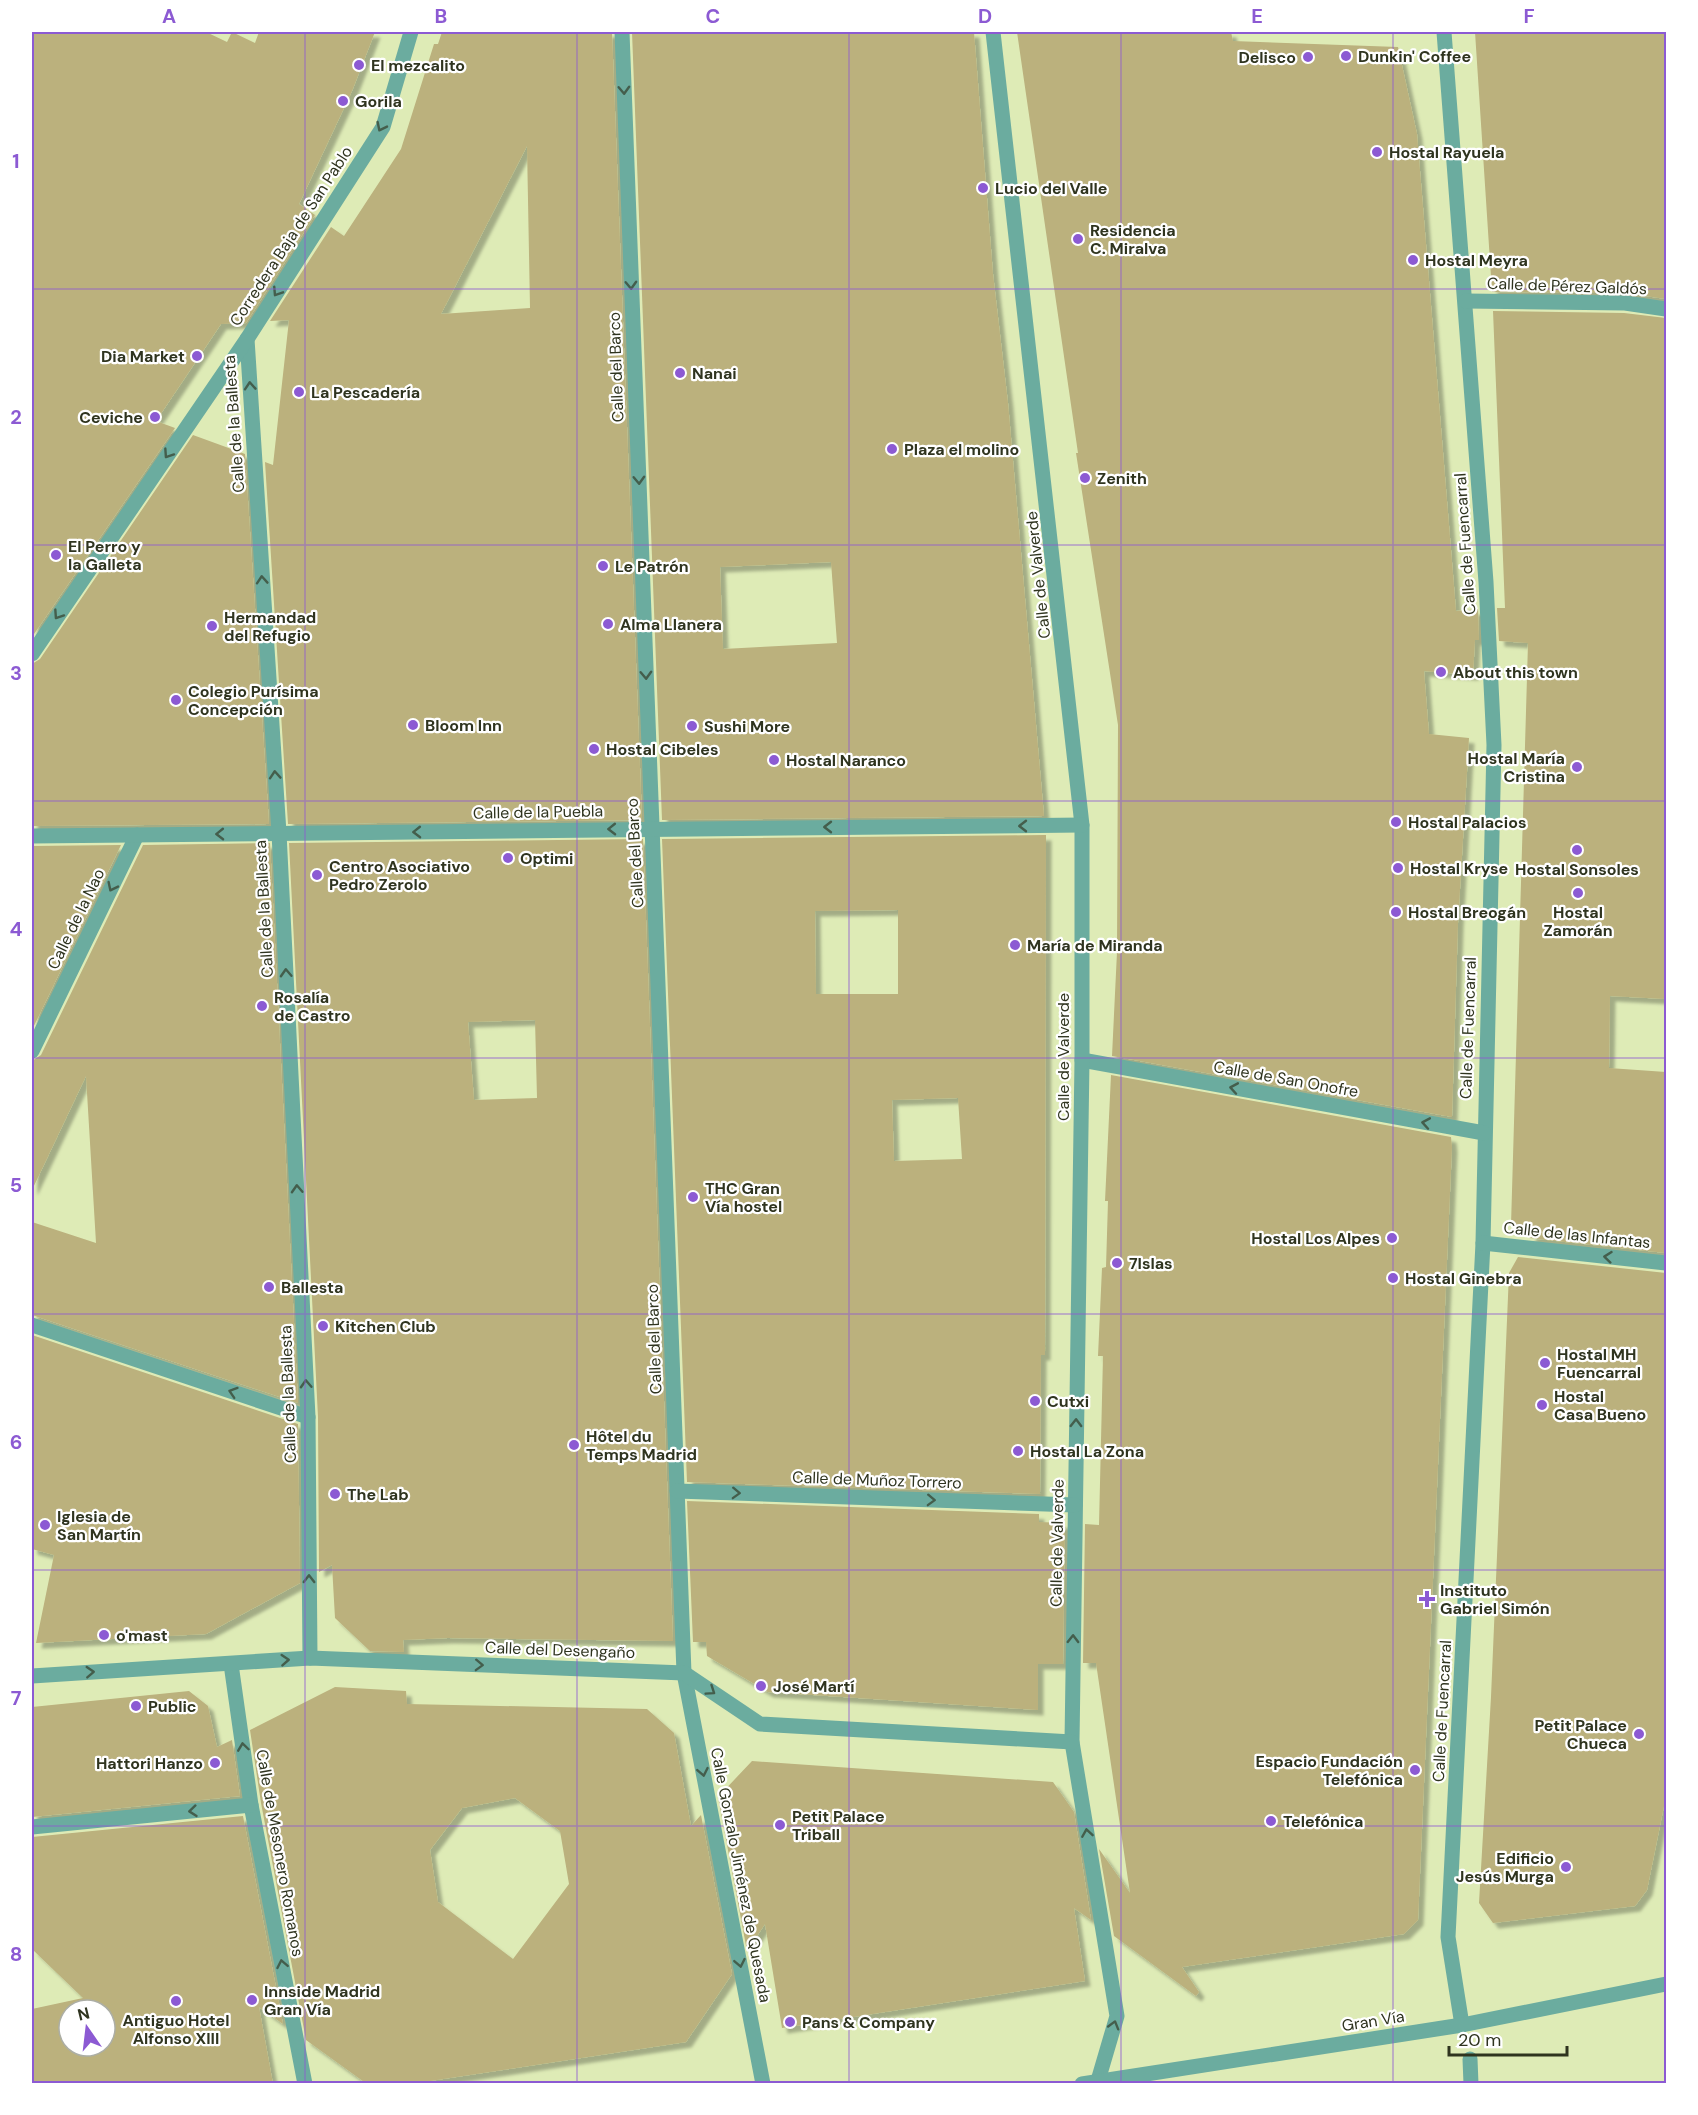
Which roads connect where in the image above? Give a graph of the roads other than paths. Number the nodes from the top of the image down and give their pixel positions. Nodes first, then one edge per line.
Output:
1 (411, 32) edge
2 (622, 32) edge
3 (993, 32) edge
4 (1444, 32) edge
5 (1466, 302) junction
6 (1666, 309) edge
7 (247, 339) junction
8 (32, 653) edge
9 (1082, 825) junction
10 (652, 829) junction
11 (279, 833) junction
12 (137, 835) junction
13 (32, 836) edge
14 (32, 1051) edge
15 (1082, 1060) junction
16 (1484, 1133) junction
17 (1483, 1243) junction
18 (1666, 1263) edge
19 (32, 1325) edge
20 (308, 1417) junction
21 (677, 1491) junction
22 (1075, 1505) junction
23 (310, 1658) junction
24 (231, 1664) junction
25 (684, 1673) junction
26 (32, 1676) edge
27 (1072, 1742) junction
28 (251, 1805) junction
29 (32, 1827) edge
30 (1666, 1984) edge
31 (1462, 2025) junction
32 (1470, 2059) dead end
33 (1092, 2083) edge
34 (305, 2084) edge
35 (763, 2084) edge
36 (1471, 2084) edge

1 -> 7 street, Corredera Baja de San Pablo
2 -> 10 street, Calle del Barco
3 - 9 street, Calle de Valverde
4 - 5 street, Calle de Fuencarral
5 - 6 street, Calle de Pérez Galdós
5 - 16 street, Calle de Fuencarral
7 -> 8 street, Corredera Baja de San Pablo
11 -> 7 street, Calle de la Ballesta
9 -> 10 street, Calle de la Puebla
9 - 15 street, Calle de Valverde
10 -> 11 street, Calle de la Puebla
10 - 21 street, Calle del Barco
11 -> 12 street, Calle de la Puebla
20 -> 11 street, Calle de la Ballesta
12 - 13 street, Calle de la Puebla
12 -> 14 street, Calle de la Nao
16 -> 15 street, Calle de San Onofre
22 -> 15 street, Calle de Valverde
16 - 17 street, Calle de Fuencarral
18 -> 17 street, Calle de las Infantas
17 - 31 street, Calle de Fuencarral
20 -> 19 street
23 -> 20 street, Calle de la Ballesta
21 -> 22 street, Calle de Muñoz Torrero
21 - 25 street, Calle del Barco
27 -> 22 street, Calle de Valverde
24 -> 23 street, Calle del Desengaño
23 -> 25 street, Calle del Desengaño
26 -> 24 street, Calle del Desengaño
28 -> 24 street, Calle de Mesonero Romanos
25 -> 27 street
25 -> 35 street, Calle Gonzalo Jiménez de Quesada
33 -> 27 street, Calle de Valverde
28 -> 29 street
34 -> 28 street, Calle de Mesonero Romanos
30 - 31 street, Gran Vía
31 - 33 street, Gran Vía
32 - 36 street

